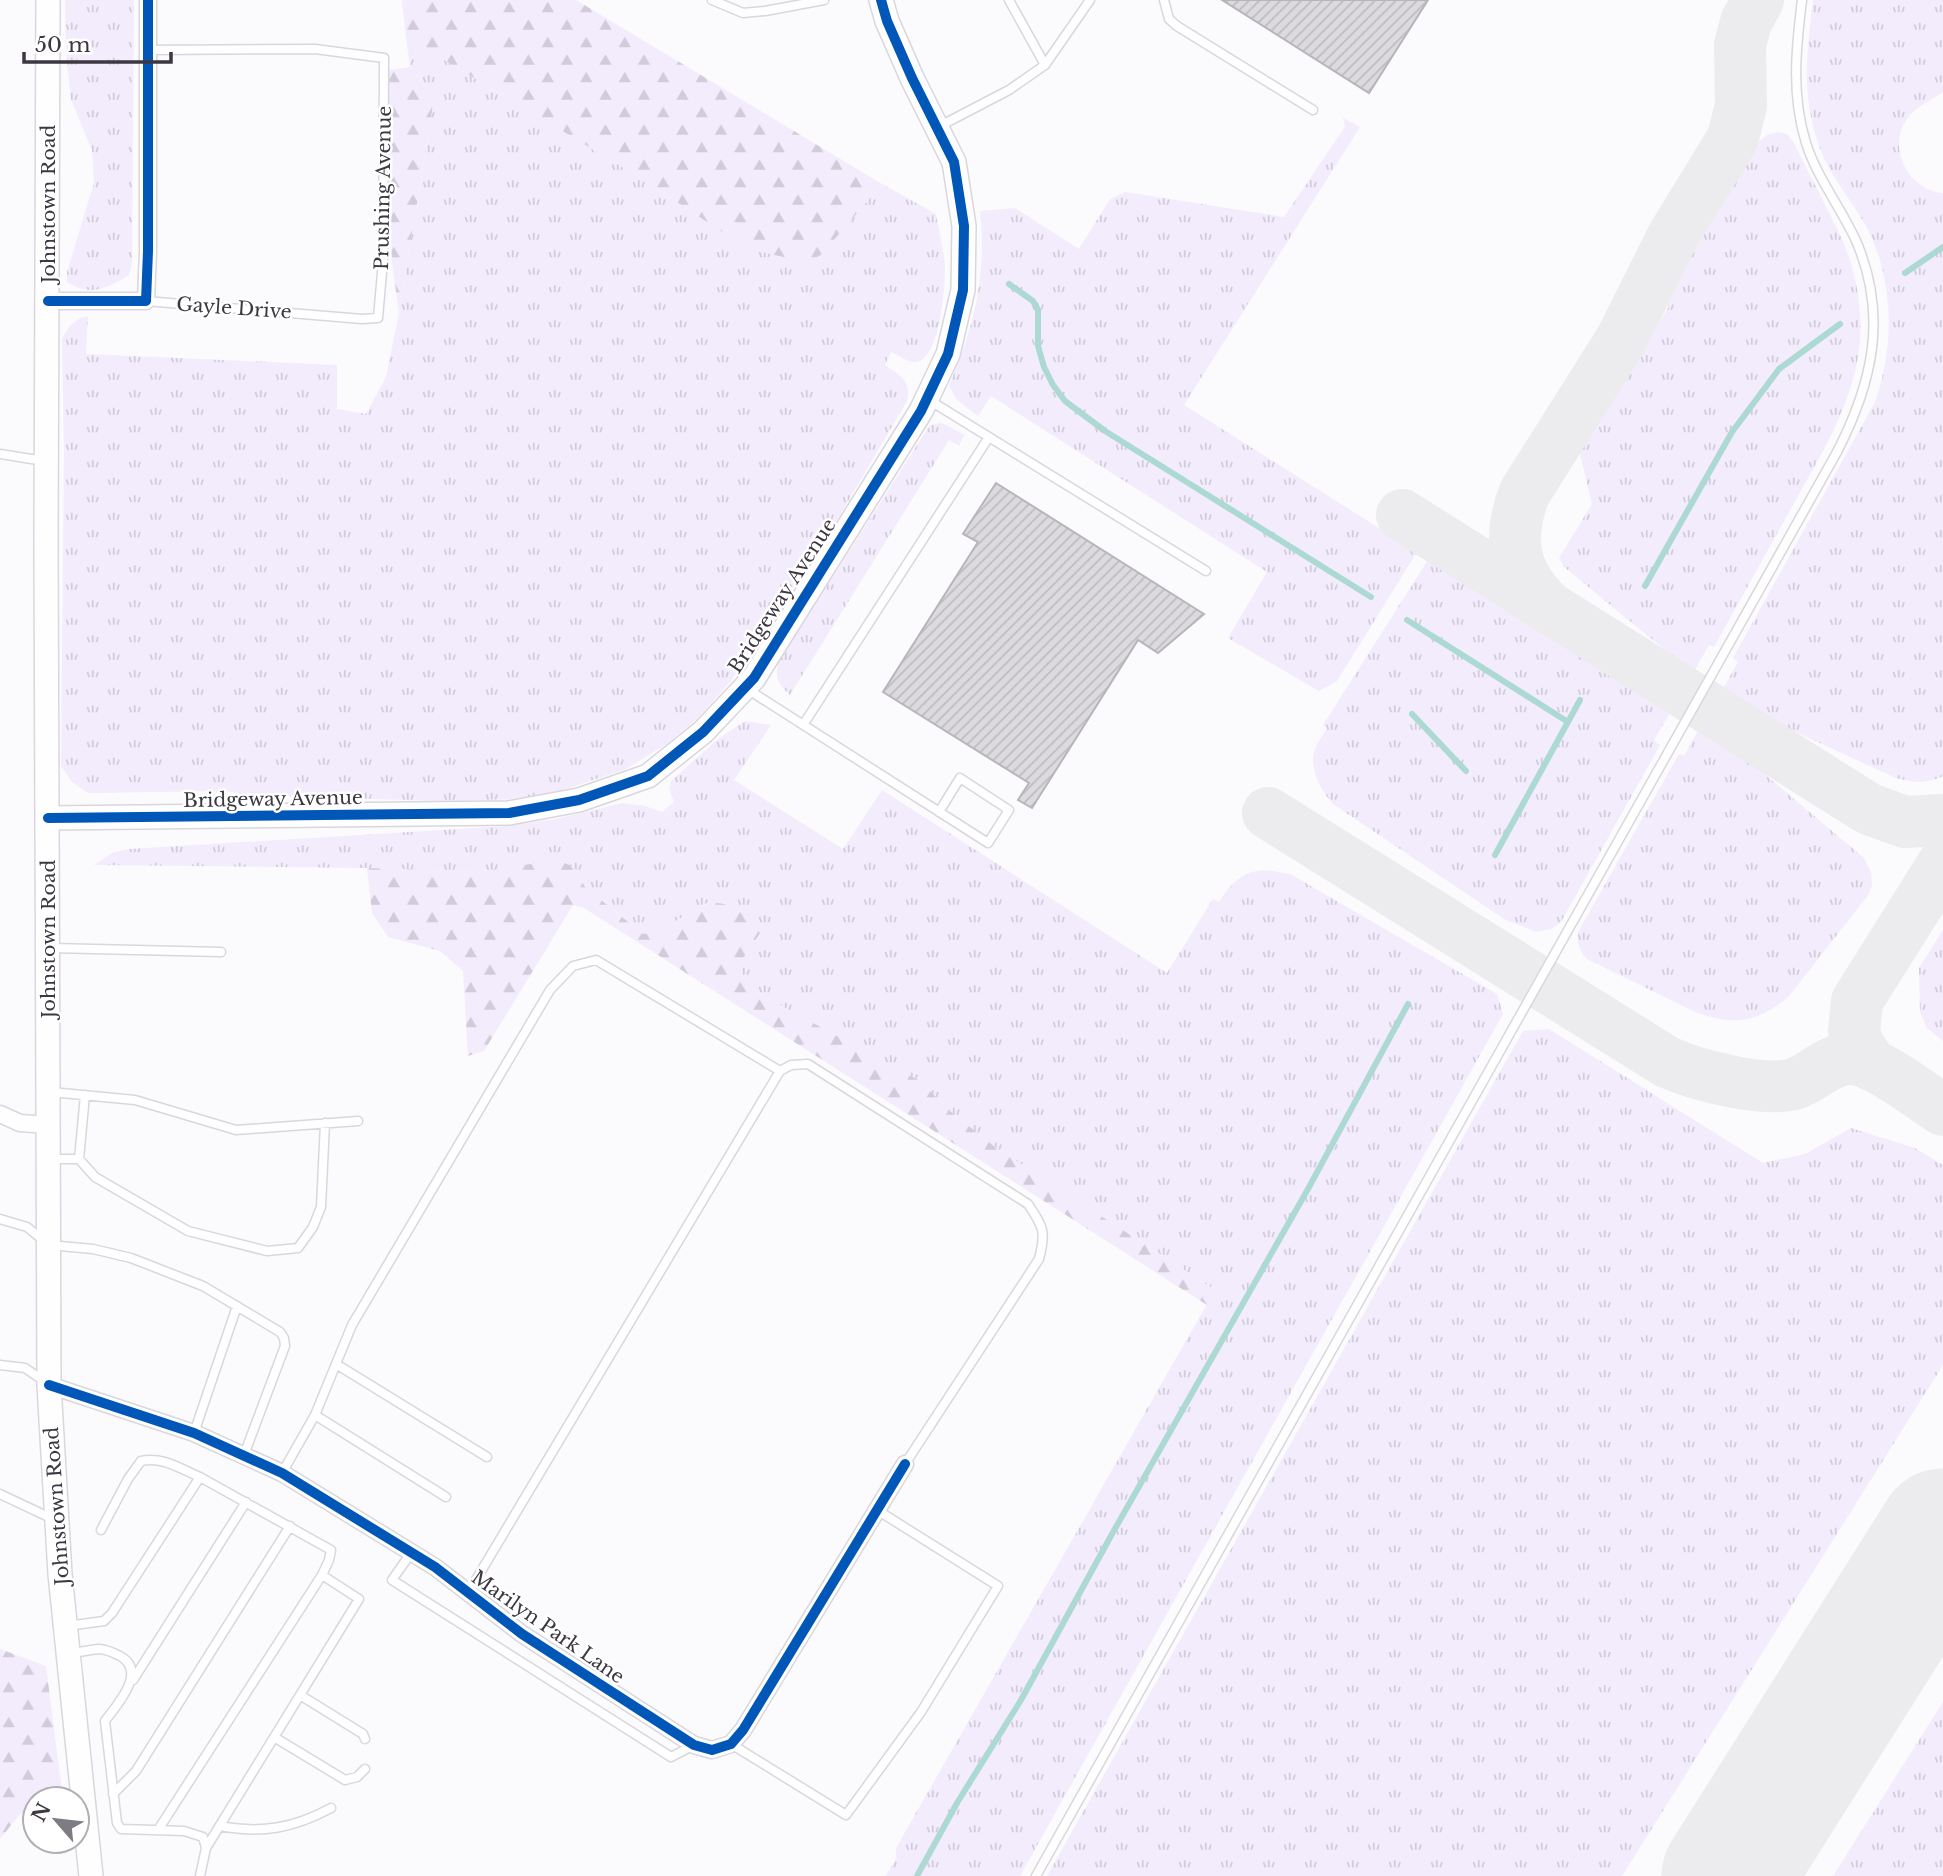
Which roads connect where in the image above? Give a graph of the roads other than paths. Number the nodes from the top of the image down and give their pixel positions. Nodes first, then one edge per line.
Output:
1 (48, 0) edge
2 (148, 0) edge
3 (712, 0) edge
4 (824, 0) edge
5 (881, 0) edge
6 (1009, 0) edge
7 (1090, 0) edge
8 (1164, 0) edge
9 (1802, 0) edge
10 (148, 50) junction
11 (1045, 65) junction
12 (1313, 110) dead end
13 (937, 128) junction
14 (48, 301) junction
15 (145, 301) junction
16 (378, 318) joint
17 (927, 398) junction
18 (989, 437) junction
19 (0, 454) edge
20 (47, 462) junction
21 (1206, 571) dead end
22 (745, 688) junction
23 (803, 725) junction
24 (939, 812) junction
25 (48, 818) junction
26 (48, 948) junction
27 (220, 952) dead end
28 (780, 1071) junction
29 (48, 1091) junction
30 (85, 1095) junction
31 (0, 1114) edge
32 (358, 1121) dead end
33 (325, 1123) junction
34 (48, 1125) junction
35 (48, 1159) junction
36 (79, 1159) junction
37 (0, 1219) edge
38 (48, 1245) junction
39 (237, 1306) junction
40 (336, 1364) junction
41 (0, 1365) edge
42 (49, 1385) junction
43 (315, 1415) junction
44 (194, 1433) junction
45 (244, 1455) junction
46 (486, 1457) dead end
47 (905, 1464) joint
48 (282, 1473) junction
49 (200, 1477) junction
50 (0, 1494) edge
51 (446, 1497) dead end
52 (247, 1502) junction
53 (877, 1510) junction
54 (57, 1522) junction
55 (290, 1526) junction
56 (101, 1531) dead end
57 (411, 1553) junction
58 (322, 1575) junction
59 (468, 1592) junction
60 (66, 1626) junction
61 (69, 1654) junction
62 (127, 1690) junction
63 (300, 1695) junction
64 (274, 1737) junction
65 (365, 1739) dead end
66 (694, 1745) junction
67 (730, 1745) junction
68 (365, 1769) dead end
69 (113, 1794) junction
70 (331, 1808) dead end
71 (220, 1826) junction
72 (158, 1830) junction
73 (206, 1848) junction
74 (91, 1876) edge
75 (200, 1876) edge
76 (1036, 1876) edge

1 - 14 main road, Johnstown Road
2 - 10 street
3 - 4 lane
5 - 13 main road, Bridgeway Avenue
6 - 11 lane
7 - 11 lane
8 - 12 lane
9 - 76 lane
10 - 15 street
10 - 16 lane, Prushing Avenue
11 - 13 lane
13 - 17 main road, Bridgeway Avenue
14 - 15 street, Gayle Drive
14 - 20 main road, Johnstown Road
15 - 16 lane, Gayle Drive
17 - 18 lane
17 - 22 main road, Bridgeway Avenue
18 - 21 lane
18 - 23 lane
19 - 20 lane
20 - 25 main road, Johnstown Road
22 - 23 lane
22 - 25 main road, Bridgeway Avenue
23 - 24 lane
24 - 24 lane
25 - 26 main road, Johnstown Road
26 - 27 lane
26 - 29 main road, Johnstown Road
28 - 40 lane
28 - 47 lane
28 - 59 lane
29 - 30 lane
29 - 34 main road, Johnstown Road
30 - 33 lane
30 - 36 lane
31 - 34 street
32 - 33 lane
33 - 36 lane
34 - 35 main road, Johnstown Road
35 - 36 lane
35 - 38 main road, Johnstown Road
37 - 38 lane
38 - 39 lane
38 - 42 main road, Johnstown Road
39 - 44 lane
39 - 45 lane
40 - 43 lane
40 - 46 lane
41 - 42 lane
42 - 44 street, Marilyn Park Lane
42 - 54 main road, Johnstown Road
43 - 48 lane
43 - 51 lane
44 - 45 street, Marilyn Park Lane
45 - 48 street, Marilyn Park Lane
47 - 53 street
48 - 57 street, Marilyn Park Lane
49 - 52 lane
49 - 56 lane
49 - 60 lane
50 - 54 lane
52 - 55 lane
52 - 62 lane
53 - 67 street
53 - 67 lane
54 - 60 main road, Johnstown Road
55 - 58 lane
55 - 69 lane
57 - 59 street, Marilyn Park Lane
57 - 66 lane
58 - 63 lane
58 - 72 lane
59 - 66 street, Marilyn Park Lane
60 - 61 main road, Johnstown Road
61 - 62 lane
61 - 74 main road, Johnstown Road
62 - 69 lane
63 - 64 lane
63 - 65 lane
64 - 68 lane
64 - 71 lane
66 - 67 street
69 - 72 lane
70 - 71 lane
71 - 73 lane
72 - 73 lane
73 - 75 lane

